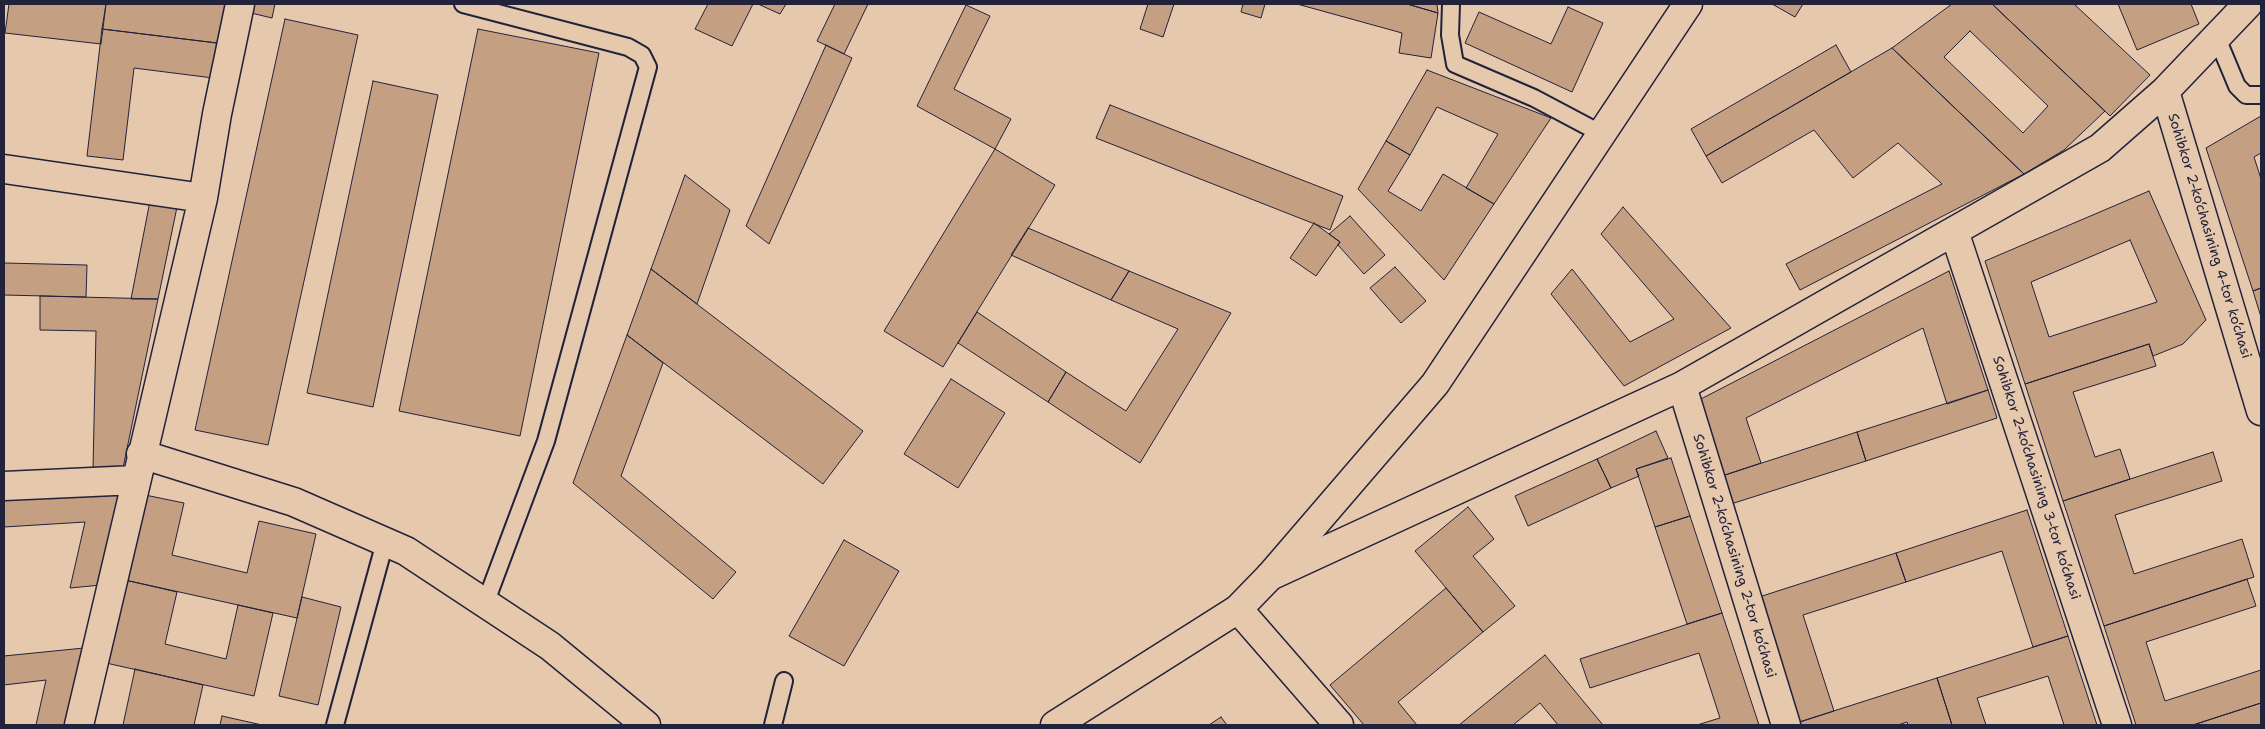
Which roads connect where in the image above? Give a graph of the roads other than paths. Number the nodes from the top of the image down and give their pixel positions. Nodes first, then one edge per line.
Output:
1 (240, 4) edge
2 (463, 4) edge
3 (1451, 4) edge
4 (1688, 4) edge
5 (2248, 4) edge
6 (2217, 38) junction
7 (2165, 91) junction
8 (2261, 94) edge
9 (1602, 134) junction
10 (4, 169) edge
11 (203, 198) junction
12 (1954, 231) junction
13 (1682, 386) junction
14 (2261, 411) edge
15 (142, 454) junction
16 (136, 480) junction
17 (4, 486) edge
18 (385, 542) junction
19 (1270, 576) junction
20 (485, 604) junction
21 (1238, 609) junction
22 (784, 681) dead end
23 (79, 725) edge
24 (335, 725) edge
25 (646, 725) edge
26 (773, 725) edge
27 (1055, 725) edge
28 (1339, 725) edge
29 (1786, 725) edge
30 (2117, 725) edge

1 - 11 street
2 - 20 lane
3 - 9 lane
4 - 9 street
5 - 6 street
6 - 7 street
6 - 8 lane
7 - 12 street
7 - 14 street, Sohibkor 2-ko‘chasining 4-tor ko‘chasi
9 - 19 street
10 - 11 street
11 - 15 street
12 - 13 street
12 - 30 street, Sohibkor 2-ko‘chasining 3-tor ko‘chasi
13 - 19 street
13 - 29 street, Sohibkor 2-ko‘chasining 2-tor ko‘chasi
15 - 16 street
15 - 18 street
16 - 17 street
16 - 23 street
18 - 20 street
18 - 24 lane
19 - 21 street
20 - 25 street
21 - 27 street
21 - 28 street
22 - 26 lane

